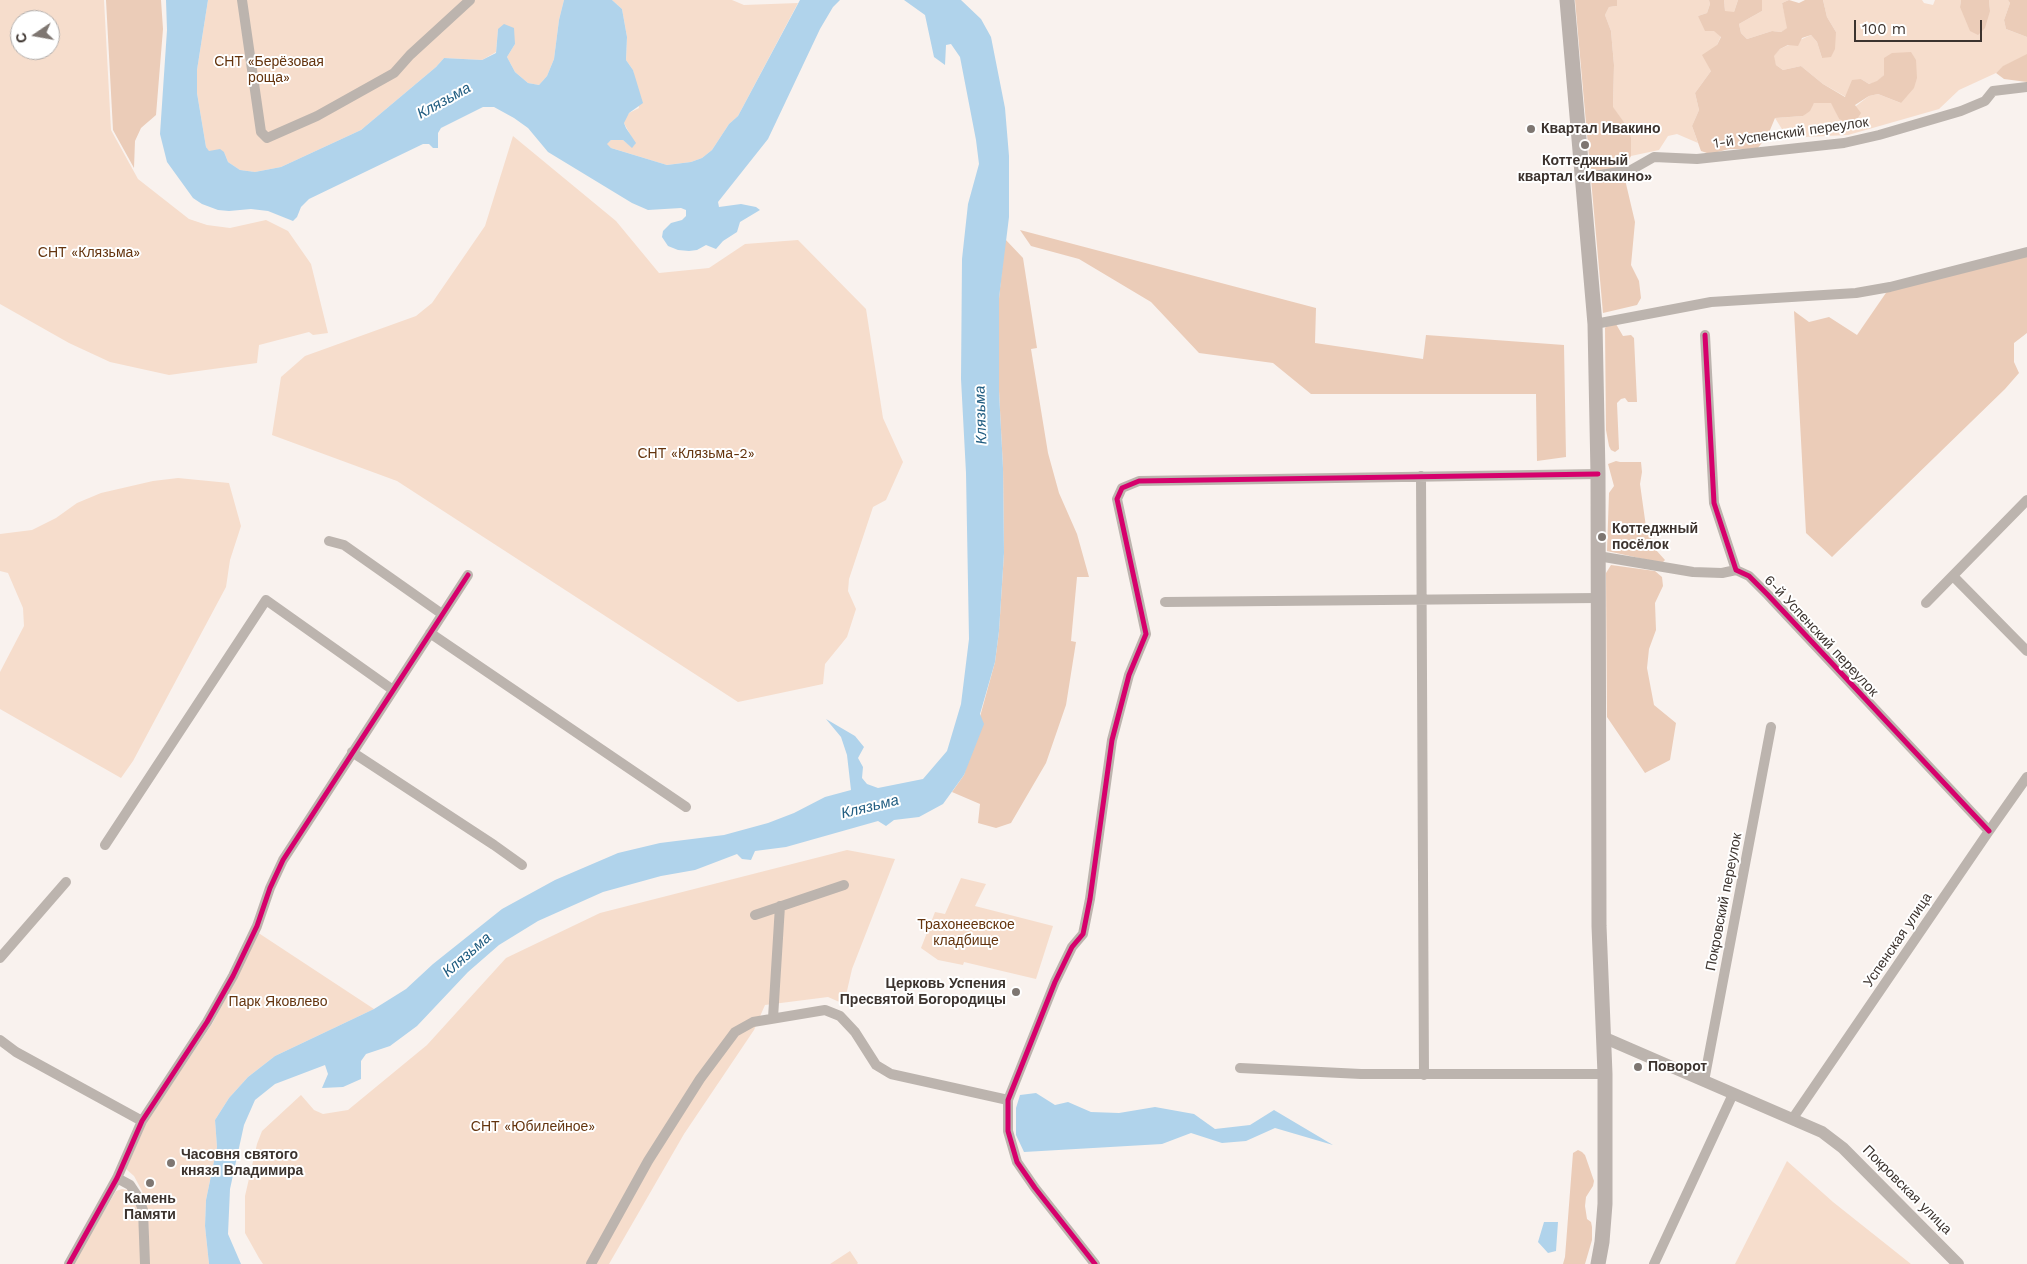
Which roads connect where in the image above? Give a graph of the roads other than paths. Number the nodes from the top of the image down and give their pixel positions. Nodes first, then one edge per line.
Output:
1 (242, 0) edge
2 (470, 0) edge
3 (1566, 0) edge
4 (2027, 87) edge
5 (1582, 178) junction
6 (2027, 252) edge
7 (1595, 324) junction
8 (1705, 335) dead end
9 (1598, 474) junction
10 (1421, 476) junction
11 (2027, 500) edge
12 (329, 541) dead end
13 (1598, 556) junction
14 (1736, 570) junction
15 (468, 575) dead end
16 (1953, 576) junction
17 (1598, 598) junction
18 (1422, 600) junction
19 (1165, 602) dead end
20 (1926, 603) dead end
21 (442, 614) junction
22 (430, 633) junction
23 (2027, 651) edge
24 (393, 690) junction
25 (1771, 727) dead end
26 (352, 752) junction
27 (2027, 777) edge
28 (686, 807) dead end
29 (1989, 831) junction
30 (105, 845) dead end
31 (522, 865) dead end
32 (66, 882) dead end
33 (844, 885) dead end
34 (780, 906) junction
35 (755, 915) dead end
36 (0, 958) edge
37 (773, 1018) junction
38 (1605, 1038) junction
39 (0, 1040) edge
40 (1240, 1068) dead end
41 (1605, 1074) junction
42 (1424, 1075) junction
43 (1704, 1081) junction
44 (1733, 1094) junction
45 (1008, 1100) junction
46 (1793, 1118) junction
47 (142, 1120) junction
48 (117, 1178) junction
49 (69, 1264) edge
50 (145, 1264) edge
51 (591, 1264) edge
52 (1095, 1264) edge
53 (1598, 1264) edge
54 (1654, 1264) edge
55 (1958, 1264) edge

1 - 2 street
3 - 5 main road
4 - 5 street, 1-й Успенский переулок
5 - 7 main road
6 - 7 street
7 - 9 main road
8 - 14 street
9 - 10 street
9 - 13 main road
10 - 18 street
10 - 45 street
11 - 16 street
12 - 21 street
13 - 14 street
13 - 17 main road
14 - 29 street, 6-й Успенский переулок
15 - 21 street
16 - 20 street
16 - 23 street
17 - 18 street
17 - 38 main road
18 - 19 street
18 - 42 street
21 - 22 street
22 - 24 street
22 - 28 street
24 - 26 street
24 - 30 street
25 - 43 street, Покровский переулок
26 - 31 street
26 - 47 street
27 - 29 street, Успенская улица
29 - 46 street, Успенская улица
32 - 36 street
33 - 34 street
34 - 35 street
34 - 37 street
37 - 45 street
37 - 51 street
38 - 41 main road
38 - 43 street, Покровская улица
39 - 47 street
40 - 42 street
41 - 42 street
41 - 53 main road
43 - 44 street, Покровская улица
44 - 46 street, Покровская улица
44 - 54 street
45 - 52 street
46 - 55 street, Покровская улица
47 - 48 street
48 - 49 street
48 - 50 street

